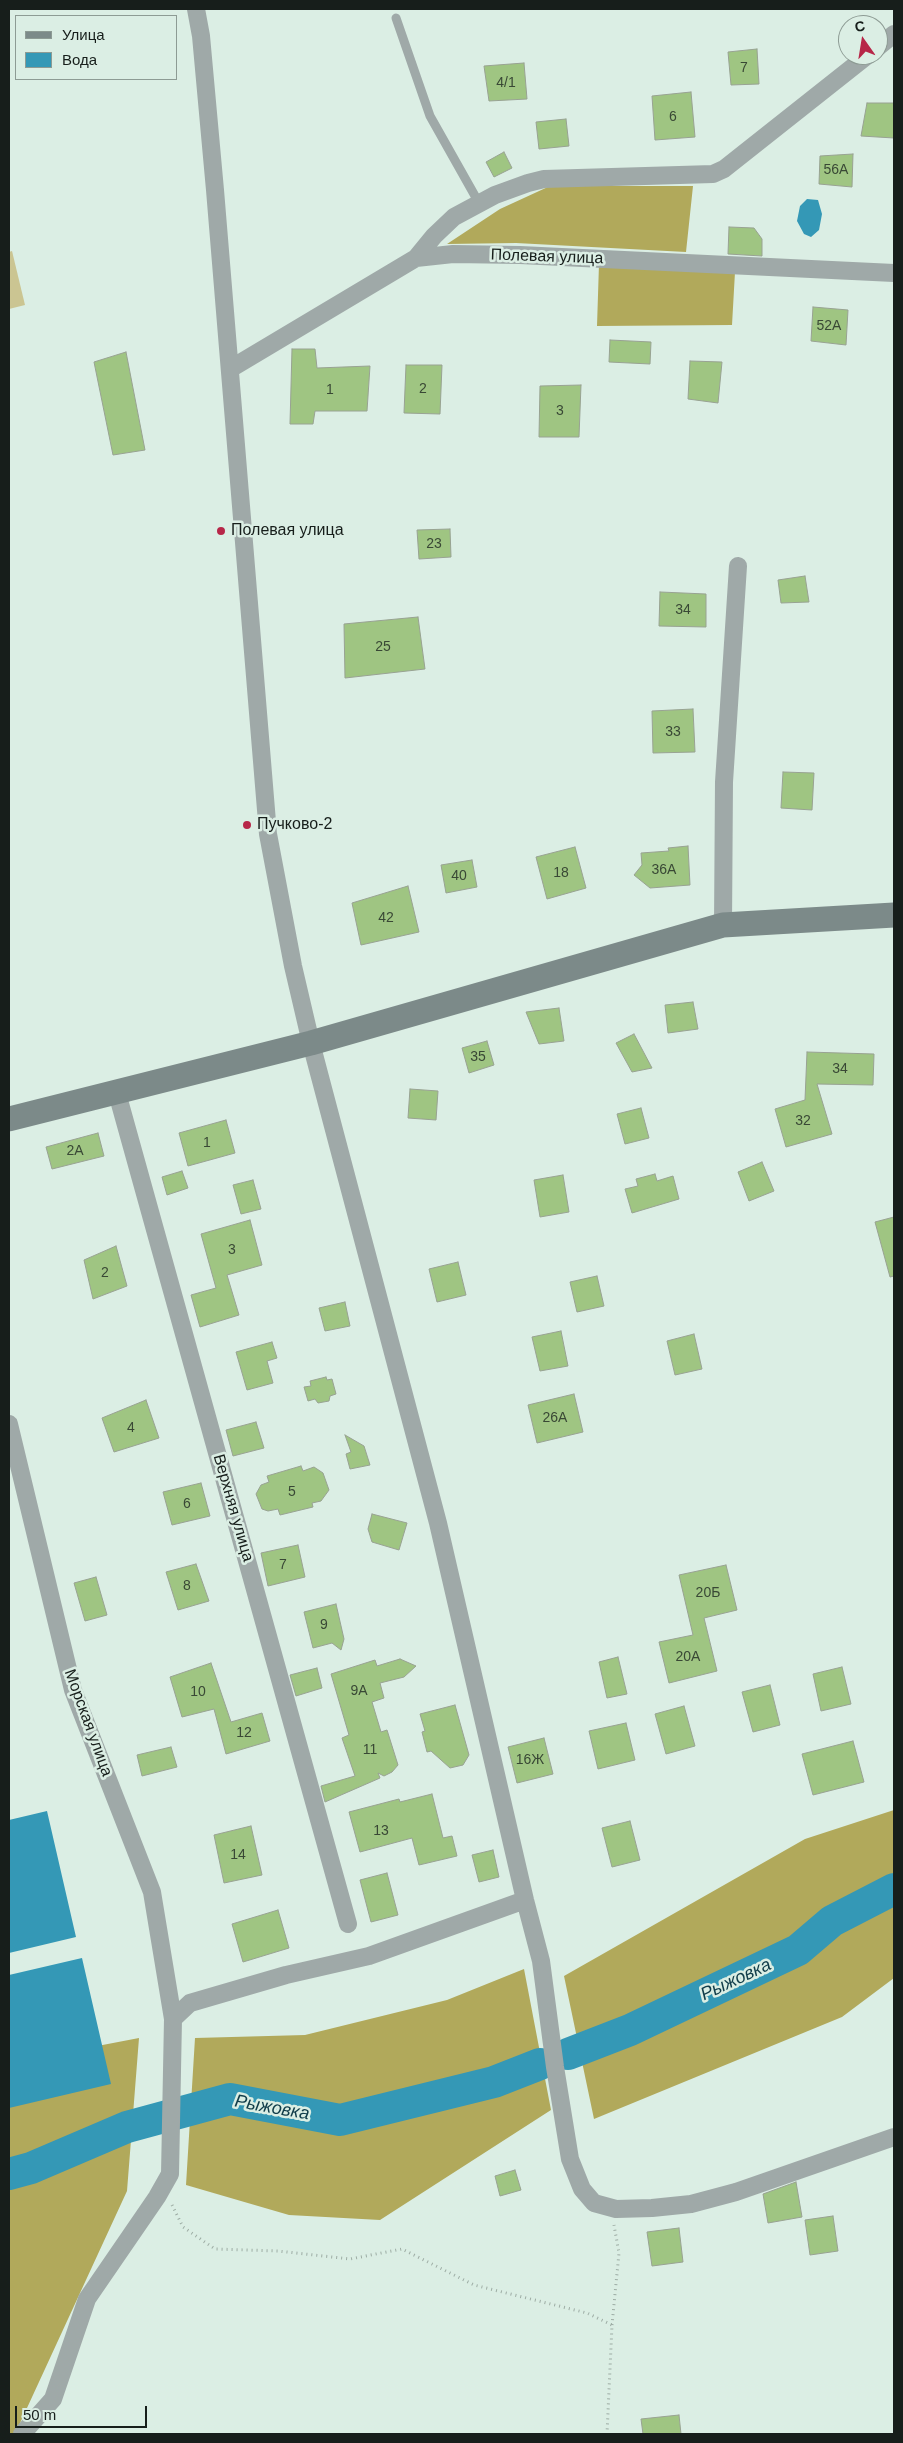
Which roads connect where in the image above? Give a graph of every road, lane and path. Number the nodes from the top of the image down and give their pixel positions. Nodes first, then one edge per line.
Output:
1 (196, 9) edge
2 (396, 18) dead end
3 (855, 65) edge
4 (479, 203) junction
5 (416, 258) junction
6 (894, 273) edge
7 (230, 369) junction
8 (738, 566) dead end
9 (894, 915) edge
10 (723, 926) junction
11 (312, 1043) junction
12 (117, 1093) junction
13 (9, 1119) edge
14 (9, 1424) edge
15 (525, 1900) junction
16 (348, 1924) dead end
17 (173, 2019) junction
18 (894, 2137) edge
19 (166, 2181) junction
20 (594, 2203) junction
21 (612, 2325) junction
22 (22, 2434) edge
23 (607, 2434) edge

1 - 7 street
2 - 4 lane
3 - 4 street
4 - 5 street
5 - 6 street, Полевая улица
5 - 7 street, Полевая улица
7 - 11 street
8 - 10 street
9 - 10 street
10 - 11 street
11 - 12 street
11 - 15 street
12 - 13 street
12 - 16 street, Верхняя улица
14 - 17 street, Морская улица
15 - 17 street
15 - 20 street
17 - 19 street, Морская улица
18 - 20 street
19 - 21 path
19 - 22 street
20 - 21 path
21 - 23 path

